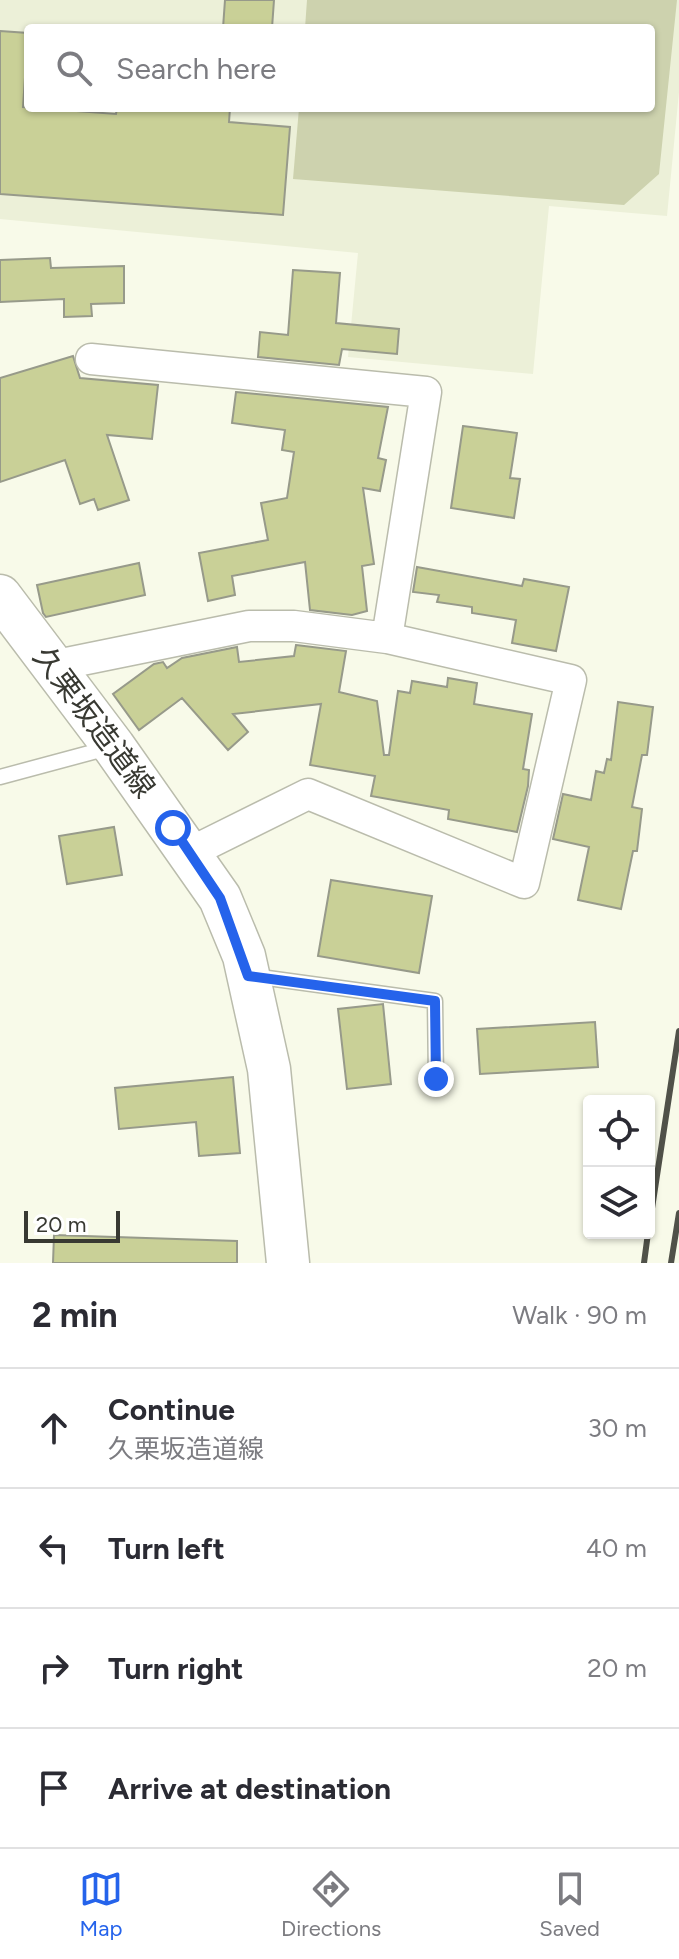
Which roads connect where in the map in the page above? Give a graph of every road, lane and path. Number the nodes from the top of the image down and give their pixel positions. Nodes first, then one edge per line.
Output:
1 (91, 359) dead end
2 (0, 596) edge
3 (387, 638) junction
4 (52, 666) junction
5 (114, 747) junction
6 (0, 777) edge
7 (189, 853) junction
8 (248, 976) junction
9 (436, 1079) dead end
10 (288, 1263) edge

1 - 3 street
2 - 4 main road, 久栗坂造道線
3 - 4 street
3 - 7 street
4 - 5 main road, 久栗坂造道線
5 - 6 lane
5 - 7 main road, 久栗坂造道線
7 - 8 main road, 久栗坂造道線
8 - 9 lane
8 - 10 main road, 久栗坂造道線

